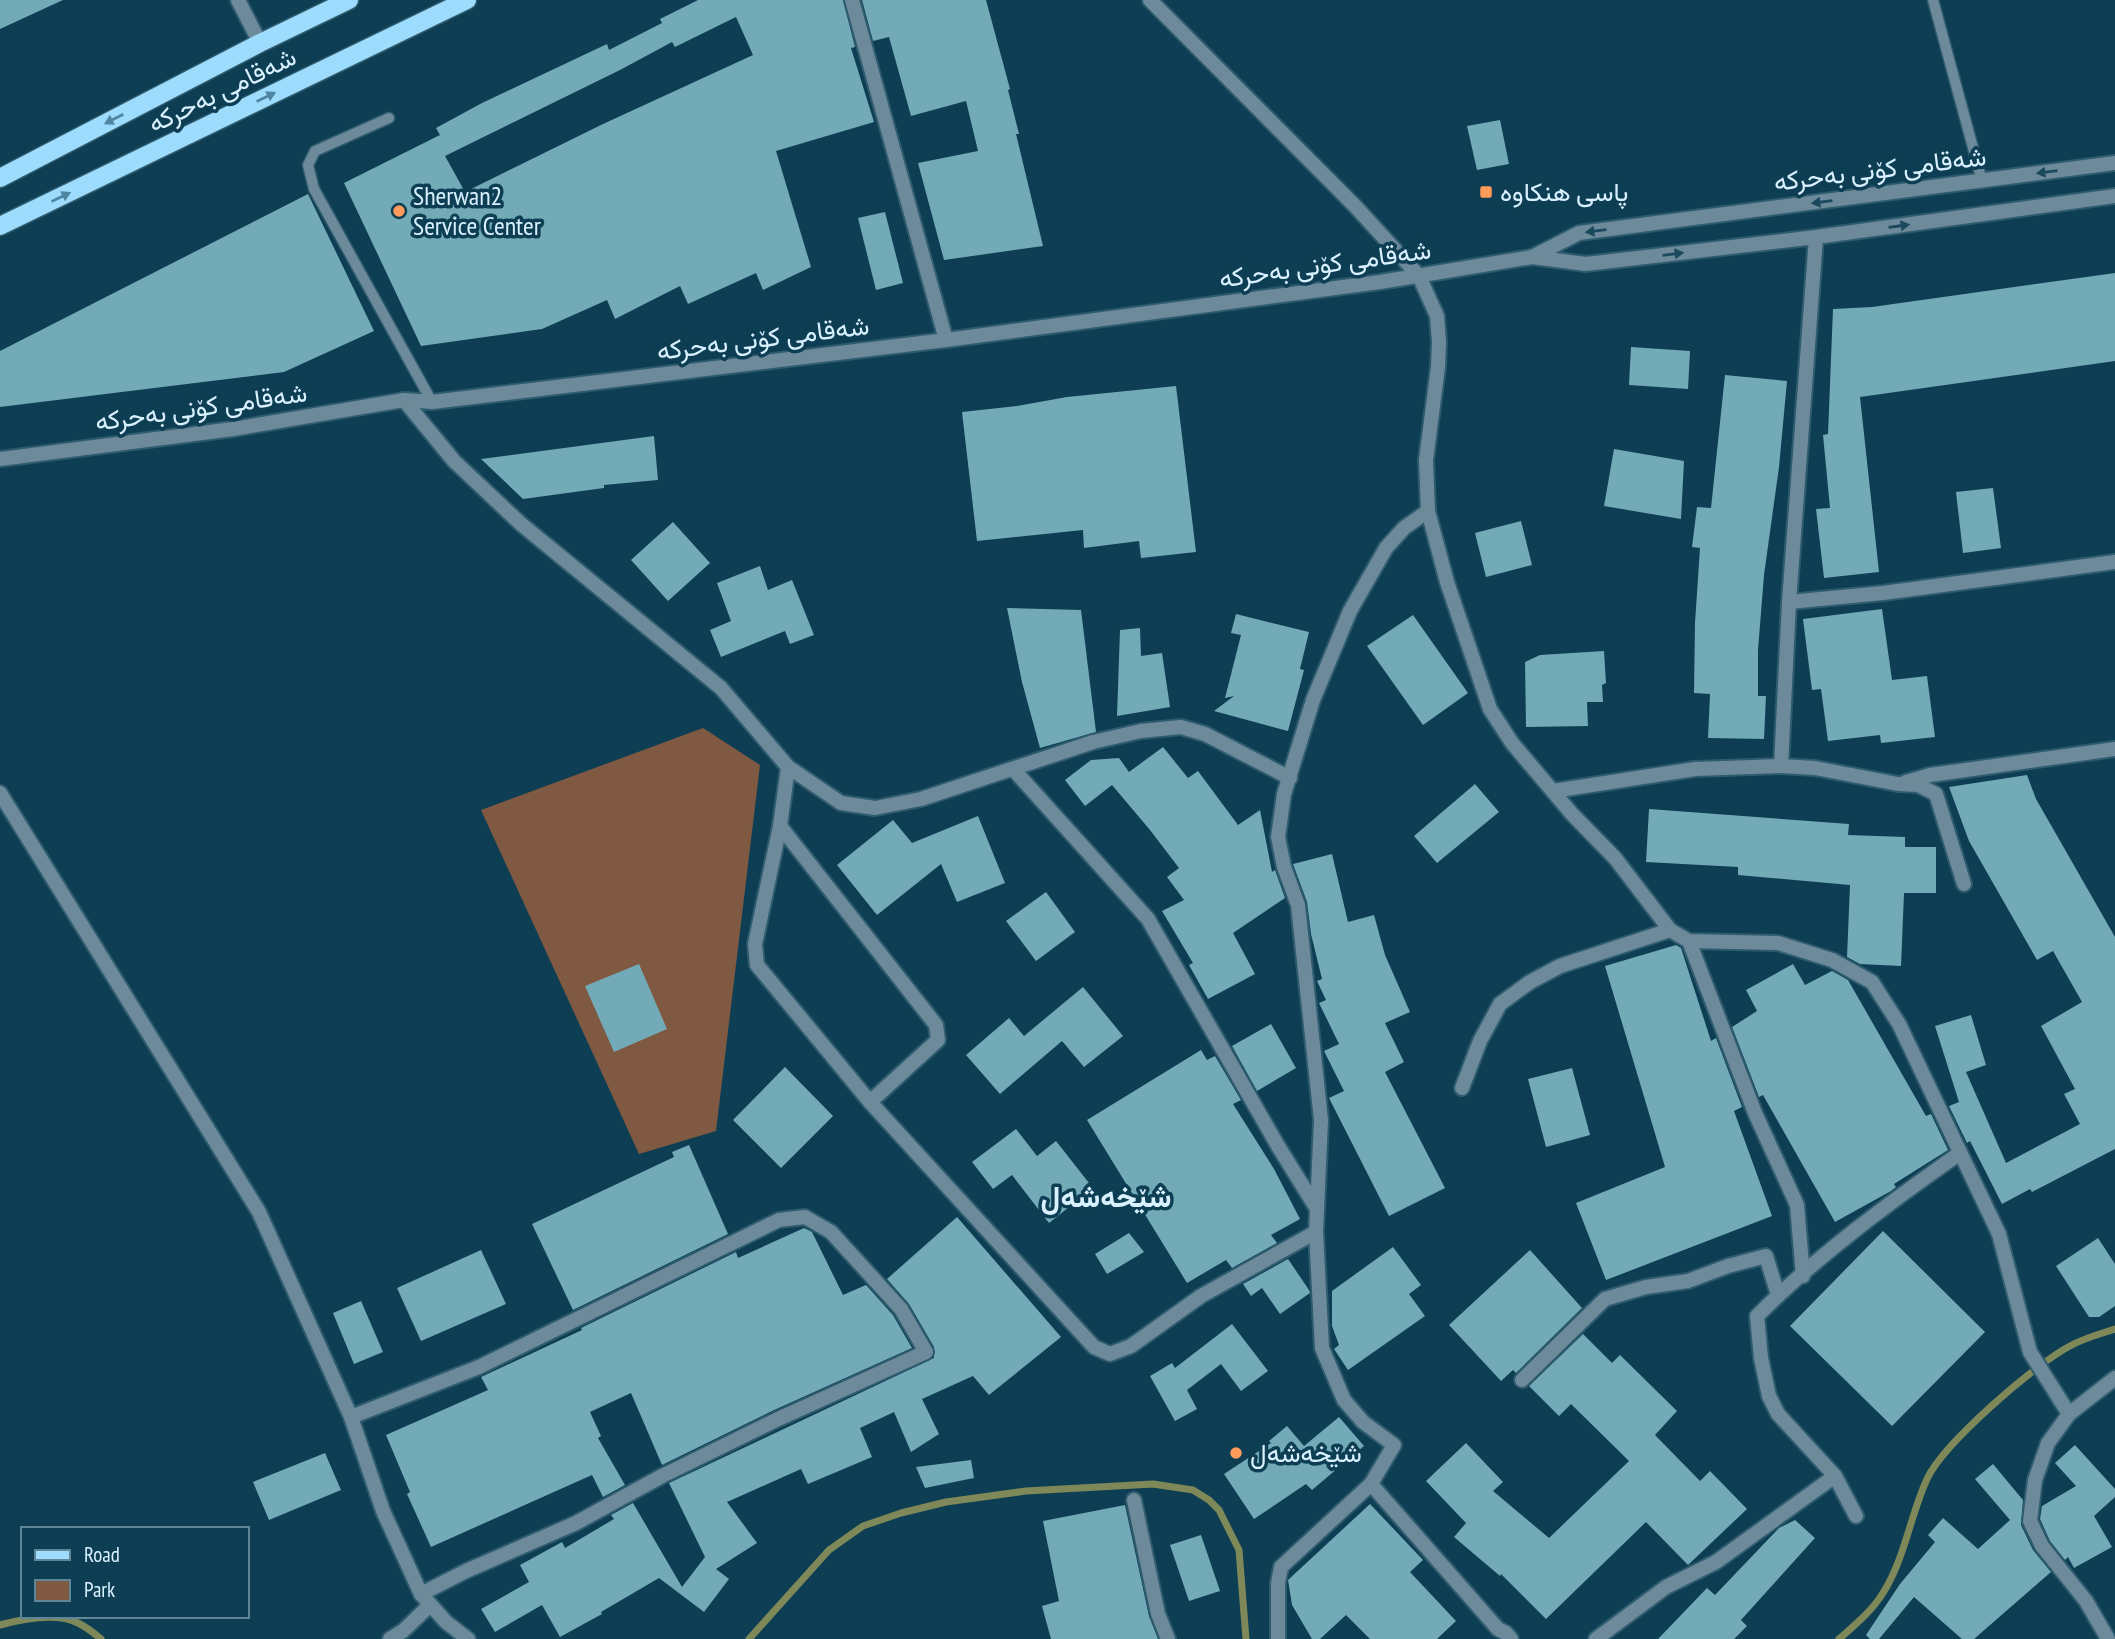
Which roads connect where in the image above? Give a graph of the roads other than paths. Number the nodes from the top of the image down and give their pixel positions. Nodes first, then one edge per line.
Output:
1 (238, 0) edge
2 (349, 0) edge
3 (467, 0) edge
4 (852, 0) edge
5 (1150, 0) edge
6 (1933, 0) edge
7 (260, 43) junction
8 (389, 118) dead end
9 (2115, 163) edge
10 (0, 178) edge
11 (1982, 181) junction
12 (2115, 196) edge
13 (0, 226) edge
14 (1816, 237) junction
15 (1532, 257) junction
16 (1419, 276) junction
17 (946, 340) junction
18 (404, 400) junction
19 (432, 402) junction
20 (0, 459) edge
21 (1428, 511) junction
22 (2115, 562) edge
23 (1789, 602) junction
24 (2115, 750) edge
25 (1781, 766) junction
26 (788, 767) junction
27 (1014, 770) junction
28 (1290, 778) junction
29 (1898, 784) junction
30 (1553, 791) junction
31 (0, 793) edge
32 (780, 826) junction
33 (1964, 884) dead end
34 (1670, 930) junction
35 (1689, 941) junction
36 (1462, 1088) dead end
37 (870, 1102) junction
38 (1960, 1153) junction
39 (1318, 1211) junction
40 (1316, 1232) junction
41 (1803, 1276) junction
42 (1778, 1295) junction
43 (2115, 1378) edge
44 (1522, 1380) dead end
45 (2069, 1414) junction
46 (351, 1417) junction
47 (1835, 1476) junction
48 (1371, 1484) junction
49 (1134, 1500) dead end
50 (1856, 1516) dead end
51 (425, 1600) junction
52 (1497, 1629) junction
53 (390, 1639) edge
54 (468, 1639) edge
55 (1168, 1639) edge
56 (1278, 1639) edge
57 (1485, 1639) edge
58 (1511, 1639) edge
59 (1597, 1639) edge
60 (2108, 1639) edge

1 - 7 street
2 - 7 main road, شەقامی بەحرکە
13 -> 3 main road, شەقامی بەحرکە
4 - 17 street
5 - 16 street
6 - 11 lane
7 -> 10 main road, شەقامی بەحرکە
8 - 19 lane
9 -> 11 street, شەقامی کۆنی بەحرکە
11 -> 15 street, شەقامی کۆنی بەحرکە
14 -> 12 street, شەقامی کۆنی بەحرکە
15 -> 14 street, شەقامی کۆنی بەحرکە
14 - 23 street
15 - 16 street, شەقامی کۆنی بەحرکە
16 - 17 street, شەقامی کۆنی بەحرکە
16 - 21 street
17 - 19 street, شەقامی کۆنی بەحرکە
18 - 19 street, شەقامی کۆنی بەحرکە
18 - 20 street, شەقامی کۆنی بەحرکە
18 - 26 street
21 - 28 street
21 - 30 street
22 - 23 street
23 - 25 street
24 - 29 street
25 - 29 street
25 - 30 street
26 - 27 street
26 - 32 street
27 - 28 street
27 - 39 street
28 - 39 street
29 - 33 street
30 - 34 street
31 - 46 street
32 - 37 street
32 - 37 street
34 - 35 street
34 - 36 street
35 - 38 street
35 - 41 street
37 - 40 street
38 - 41 street
38 - 45 street
39 - 40 street
40 - 48 street
41 - 42 street
42 - 44 street
42 - 47 street
43 - 45 street
45 - 60 street
46 - 51 street
46 - 51 street
47 - 50 street
47 - 59 street
48 - 52 street
48 - 56 street
49 - 55 street
51 - 53 street
51 - 54 street
52 - 57 street
52 - 58 street

